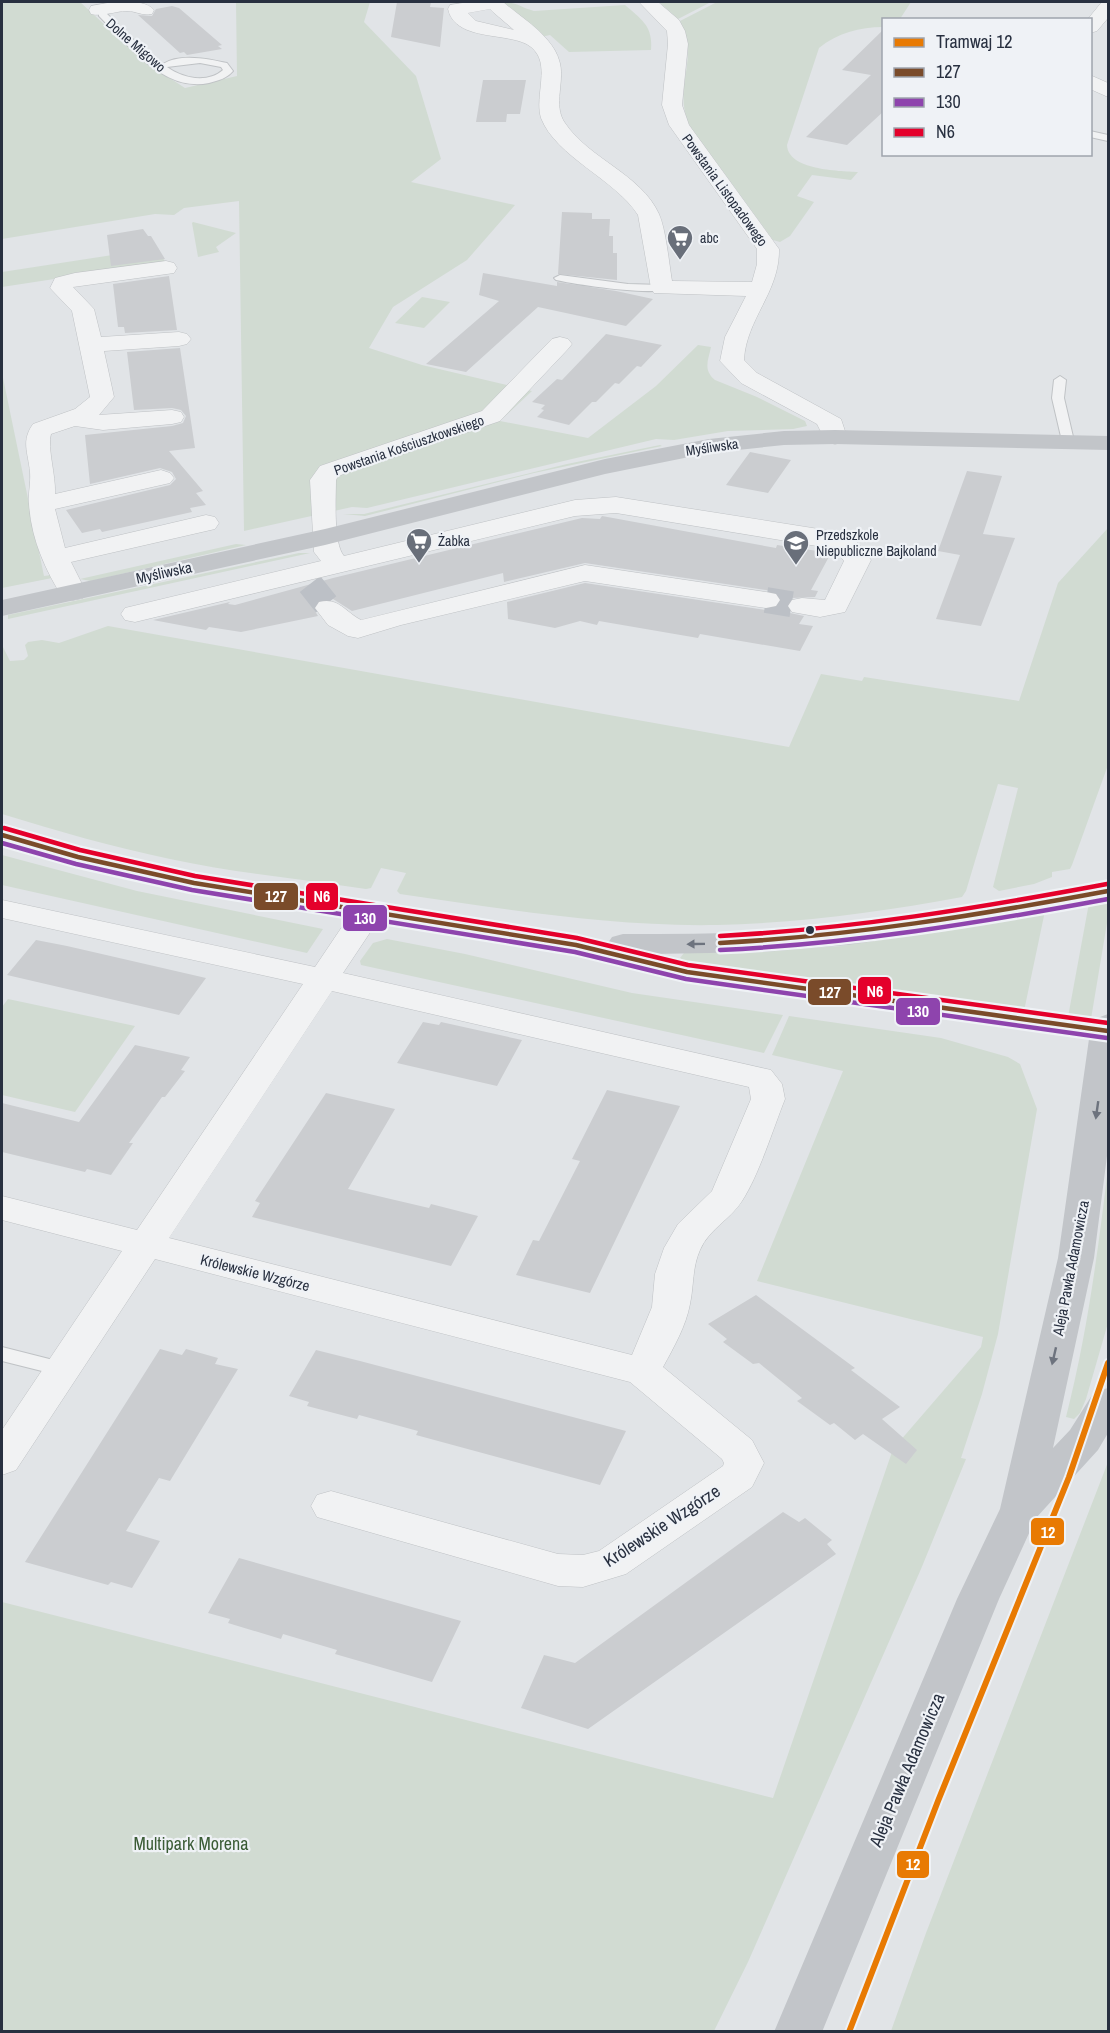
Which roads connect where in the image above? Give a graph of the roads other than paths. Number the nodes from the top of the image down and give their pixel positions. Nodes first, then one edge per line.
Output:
1 (648, 2) edge
2 (1108, 7) edge
3 (97, 8) edge
4 (145, 10) dead end
5 (1092, 25) edge
6 (532, 40) dead end
7 (168, 64) dead end
8 (1092, 82) edge
9 (1108, 91) edge
10 (1092, 134) edge
11 (1108, 138) edge
12 (166, 268) dead end
13 (560, 278) dead end
14 (662, 288) junction
15 (761, 289) junction
16 (179, 339) dead end
17 (560, 344) dead end
18 (91, 345) junction
19 (1060, 380) dead end
20 (172, 417) dead end
21 (70, 418) junction
22 (836, 437) junction
23 (1068, 441) junction
24 (1108, 443) edge
25 (162, 478) dead end
26 (42, 504) junction
27 (206, 523) dead end
28 (325, 537) junction
29 (54, 558) junction
30 (338, 565) junction
31 (73, 592) junction
32 (766, 600) tunnel mouth
33 (802, 606) tunnel mouth
34 (2, 608) edge
35 (329, 608) tunnel mouth
36 (135, 614) dead end
37 (2, 835) edge
38 (1108, 891) edge
39 (2, 909) edge
40 (367, 913) junction
41 (576, 945) junction
42 (324, 979) junction
43 (1108, 1028) edge
44 (2, 1208) edge
45 (147, 1245) junction
46 (2, 1354) edge
47 (62, 1369) junction
48 (642, 1371) junction
49 (1108, 1402) edge
50 (2, 1460) edge
51 (332, 1506) dead end
52 (1020, 1509) junction
53 (798, 2031) edge

1 - 15 street, Powstania Listopadowego
2 - 5 street
3 - 4 street
3 - 7 lane, Dolne Migowo
6 - 14 street
8 - 9 street
10 - 11 lane
12 - 18 street
13 - 14 lane
14 - 15 street
15 - 22 street, Powstania Listopadowego
16 - 18 street
17 - 28 street, Powstania Kościuszkowskiego
18 - 21 street
19 - 23 lane
20 - 21 street
21 - 26 street
22 - 23 street, Myśliwska
22 - 28 street, Myśliwska
23 - 24 street, Myśliwska
25 - 26 street
26 - 29 street
27 - 29 street
28 - 30 street
28 - 31 street, Myśliwska
29 - 31 street
30 - 33 street
30 - 36 street
31 - 34 street, Myśliwska
32 - 35 street
37 - 40 street
38 -> 41 street
39 - 42 street
40 - 41 street
40 - 42 street
41 - 43 street
42 - 45 street
42 - 48 street
43 -> 52 street, Aleja Pawła Adamowicza
44 - 45 street, Królewskie Wzgórze
45 - 47 street
45 - 48 street, Królewskie Wzgórze
46 - 47 lane
47 - 50 street
48 - 51 street, Królewskie Wzgórze
49 - 52 street, Aleja Pawła Adamowicza
52 - 53 street, Aleja Pawła Adamowicza

